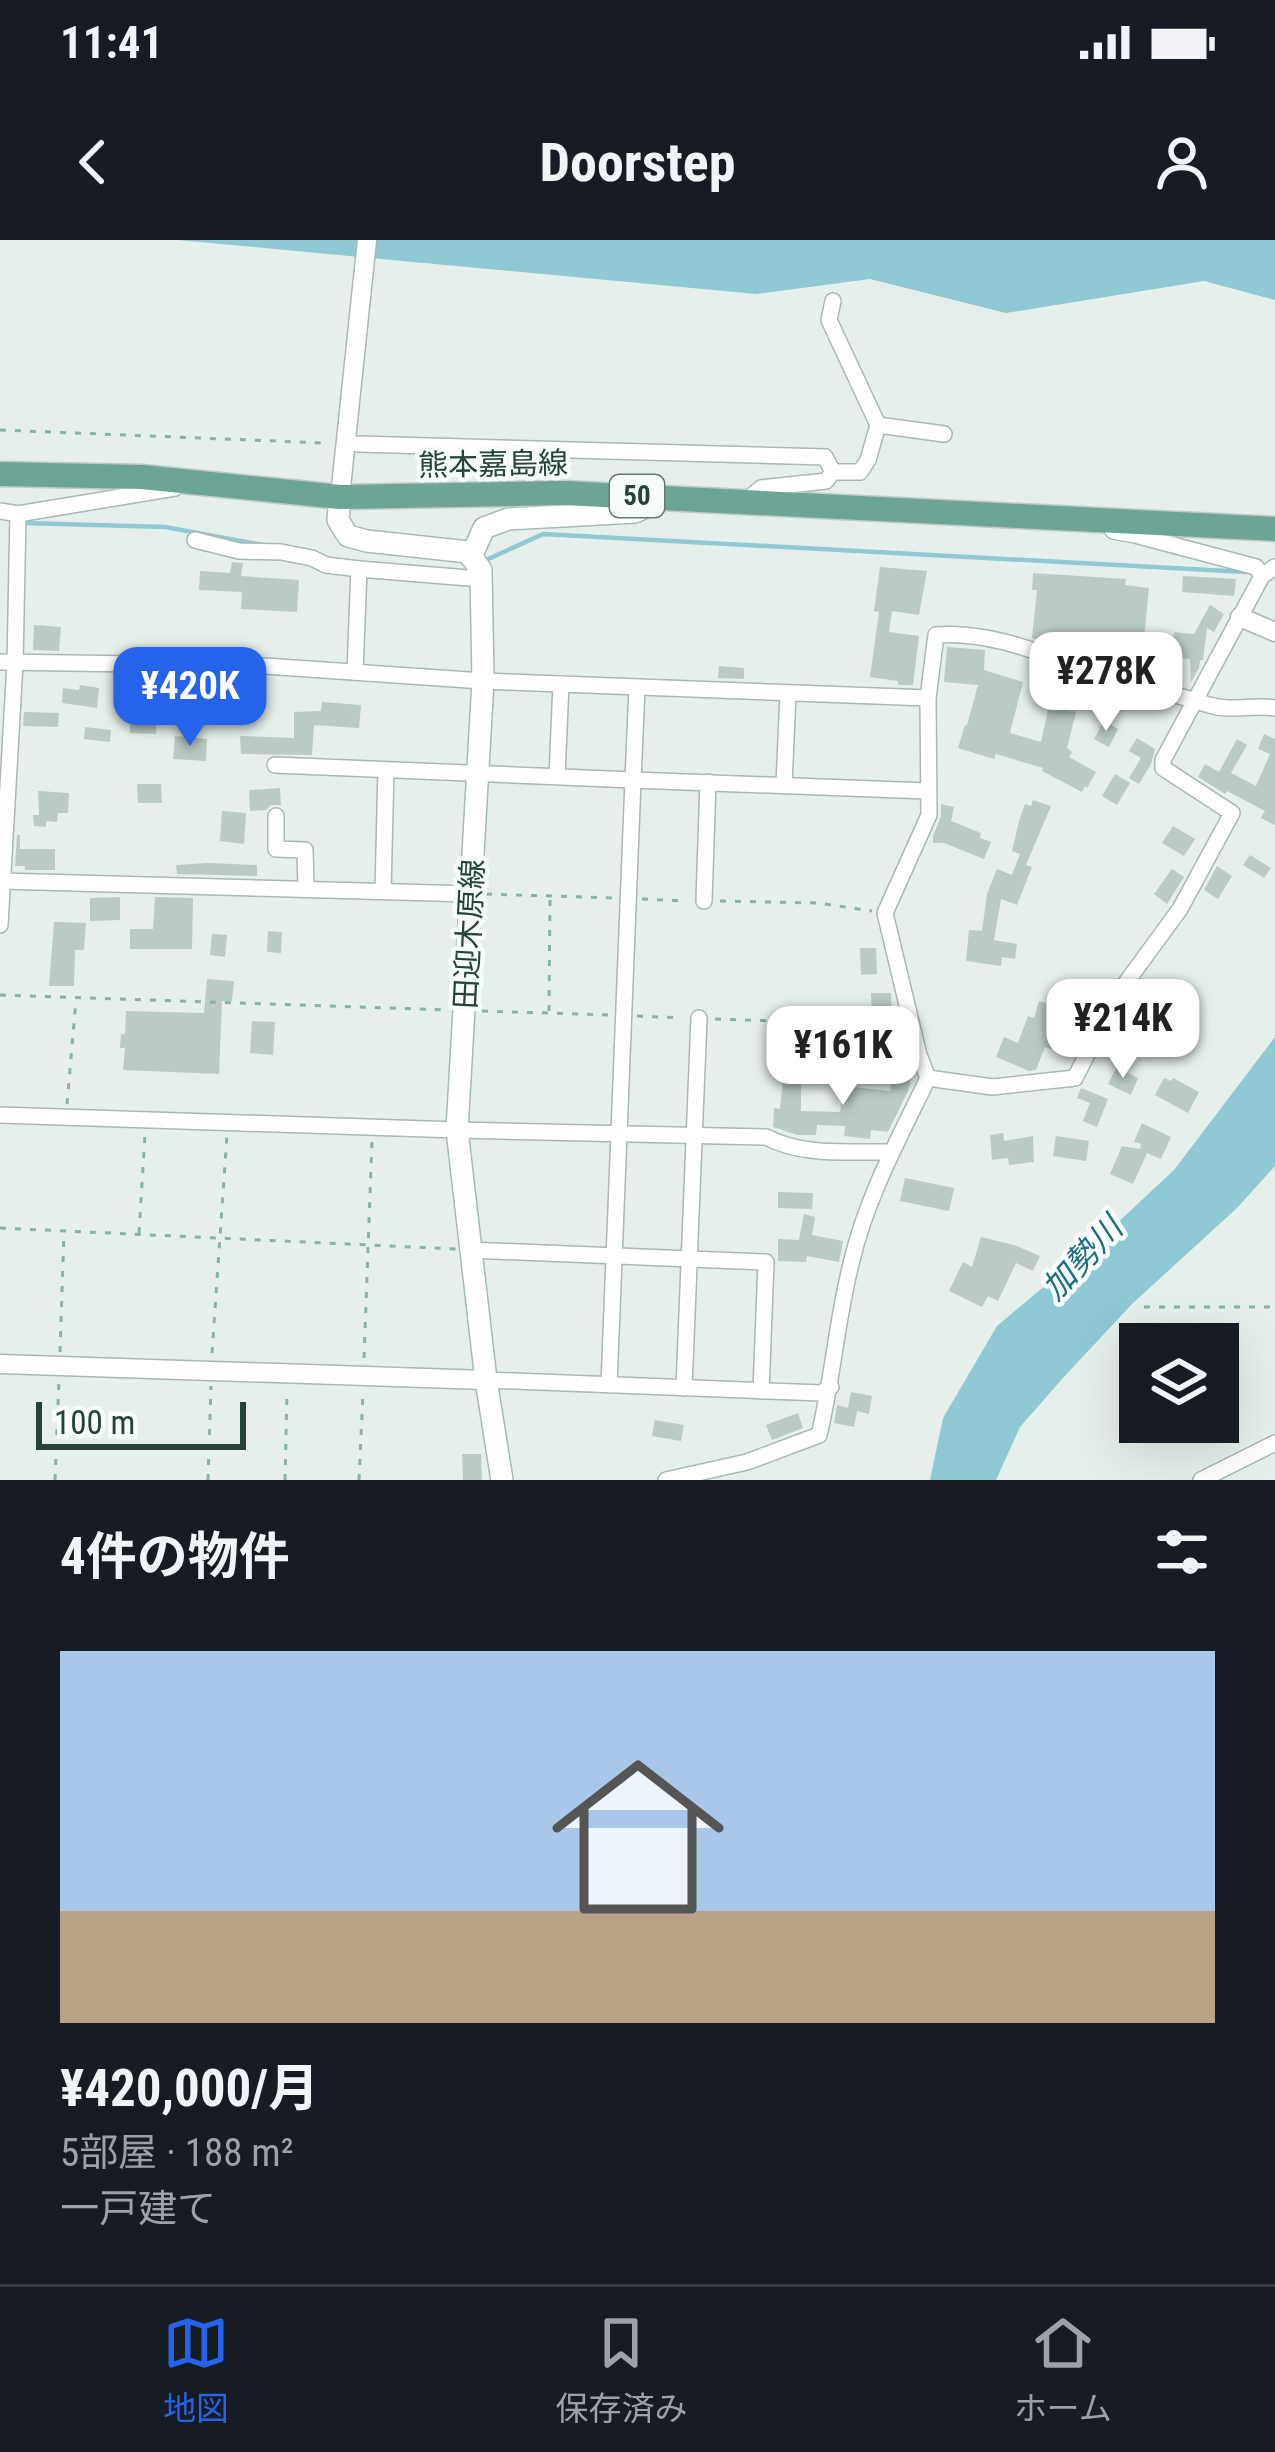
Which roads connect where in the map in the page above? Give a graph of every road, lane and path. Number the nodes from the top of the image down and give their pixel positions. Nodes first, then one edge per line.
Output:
1 (367, 240) edge
2 (832, 301) dead end
3 (878, 425) junction
4 (0, 430) edge
5 (944, 434) dead end
6 (324, 442) dead end
7 (358, 444) dead end
8 (833, 472) junction
9 (0, 474) edge
10 (196, 485) junction
11 (340, 489) junction
12 (667, 497) junction
13 (746, 501) junction
14 (0, 511) edge
15 (18, 514) junction
16 (1058, 516) junction
17 (1275, 529) edge
18 (195, 540) dead end
19 (359, 569) junction
20 (478, 569) junction
21 (1269, 572) edge
22 (1240, 617) junction
23 (1275, 632) edge
24 (8, 663) edge
25 (355, 672) junction
26 (483, 682) junction
27 (561, 684) junction
28 (637, 687) junction
29 (788, 693) junction
30 (928, 698) junction
31 (1195, 698) junction
32 (1275, 708) edge
33 (274, 765) dead end
34 (386, 770) junction
35 (478, 773) junction
36 (557, 776) junction
37 (633, 780) junction
38 (708, 782) junction
39 (784, 785) junction
40 (927, 791) junction
41 (276, 817) dead end
42 (2, 881) edge
43 (306, 889) junction
44 (383, 891) junction
45 (471, 894) junction
46 (550, 896) junction
47 (627, 899) junction
48 (704, 901) junction
49 (885, 913) junction
50 (0, 925) edge
51 (76, 1000) dead end
52 (549, 1013) dead end
53 (699, 1018) dead end
54 (928, 1078) junction
55 (67, 1106) dead end
56 (0, 1115) edge
57 (146, 1120) junction
58 (228, 1123) junction
59 (373, 1127) junction
60 (457, 1130) junction
61 (618, 1134) junction
62 (695, 1135) junction
63 (892, 1152) junction
64 (0, 1228) edge
65 (64, 1231) junction
66 (139, 1234) junction
67 (218, 1238) junction
68 (368, 1245) junction
69 (469, 1250) junction
70 (613, 1256) junction
71 (688, 1259) junction
72 (1144, 1306) dead end
73 (1275, 1307) edge
74 (0, 1364) edge
75 (59, 1366) junction
76 (212, 1366) junction
77 (288, 1374) junction
78 (363, 1377) junction
79 (486, 1379) junction
80 (609, 1384) junction
81 (831, 1387) junction
82 (684, 1388) junction
83 (761, 1391) junction
84 (1275, 1443) edge
85 (55, 1480) edge
86 (208, 1480) edge
87 (285, 1480) edge
88 (359, 1480) edge
89 (502, 1480) edge
90 (665, 1480) edge
91 (1201, 1480) edge

1 - 11 street
2 - 3 street
3 - 5 street
3 - 8 street
4 - 6 path
7 - 8 street
8 - 13 street
9 - 10 main road, 熊本嘉島線 / 50
10 - 11 main road, 熊本嘉島線 / 50
10 - 15 street
11 - 12 main road, 熊本嘉島線 / 50
11 - 20 main road
12 - 13 main road, 熊本嘉島線 / 50
12 - 20 main road
13 - 16 main road, 熊本嘉島線 / 50
14 - 15 street
15 - 24 street
16 - 17 main road, 熊本嘉島線 / 50
16 - 21 street
18 - 19 street
19 - 20 street
19 - 25 street
20 - 26 main road, 田迎木原線
21 - 22 street
22 - 23 street
22 - 31 street
24 - 25 street
24 - 42 street
25 - 26 street
26 - 27 street
26 - 35 main road, 田迎木原線
27 - 28 street
27 - 36 street
28 - 29 street
28 - 37 street
29 - 30 street
29 - 39 street
30 - 31 street
30 - 40 street
31 - 32 street
31 - 54 street
33 - 34 street
34 - 35 street
34 - 44 street
35 - 36 street
35 - 45 main road, 田迎木原線
36 - 37 street
37 - 38 street
37 - 47 street
38 - 39 street
38 - 48 street
39 - 40 street
40 - 49 street
41 - 43 street
42 - 43 street
42 - 50 street
43 - 44 street
44 - 45 street
45 - 46 path
45 - 60 main road, 田迎木原線
46 - 47 path
46 - 52 path
47 - 48 path
47 - 61 street
48 - 49 path
49 - 54 street
51 - 55 path
53 - 62 street
54 - 63 street
56 - 57 street
57 - 58 street
57 - 66 path
58 - 59 street
58 - 67 path
59 - 60 street
59 - 68 path
60 - 61 street
60 - 69 main road, 田迎木原線
61 - 62 street
61 - 70 street
62 - 63 street
62 - 71 street
63 - 81 street
64 - 65 path
65 - 66 path
65 - 75 path
66 - 67 path
67 - 68 path
67 - 76 path
68 - 69 path
68 - 78 path
69 - 70 street
69 - 79 main road, 田迎木原線
70 - 71 street
70 - 80 street
71 - 82 street
71 - 83 street
72 - 73 path
74 - 75 street
75 - 76 street
75 - 85 path
76 - 77 street
76 - 86 path
77 - 78 street
77 - 87 path
78 - 79 street
78 - 88 path
79 - 80 street
79 - 89 main road, 田迎木原線
80 - 82 street
81 - 83 street
81 - 90 street
82 - 83 street
84 - 91 street

